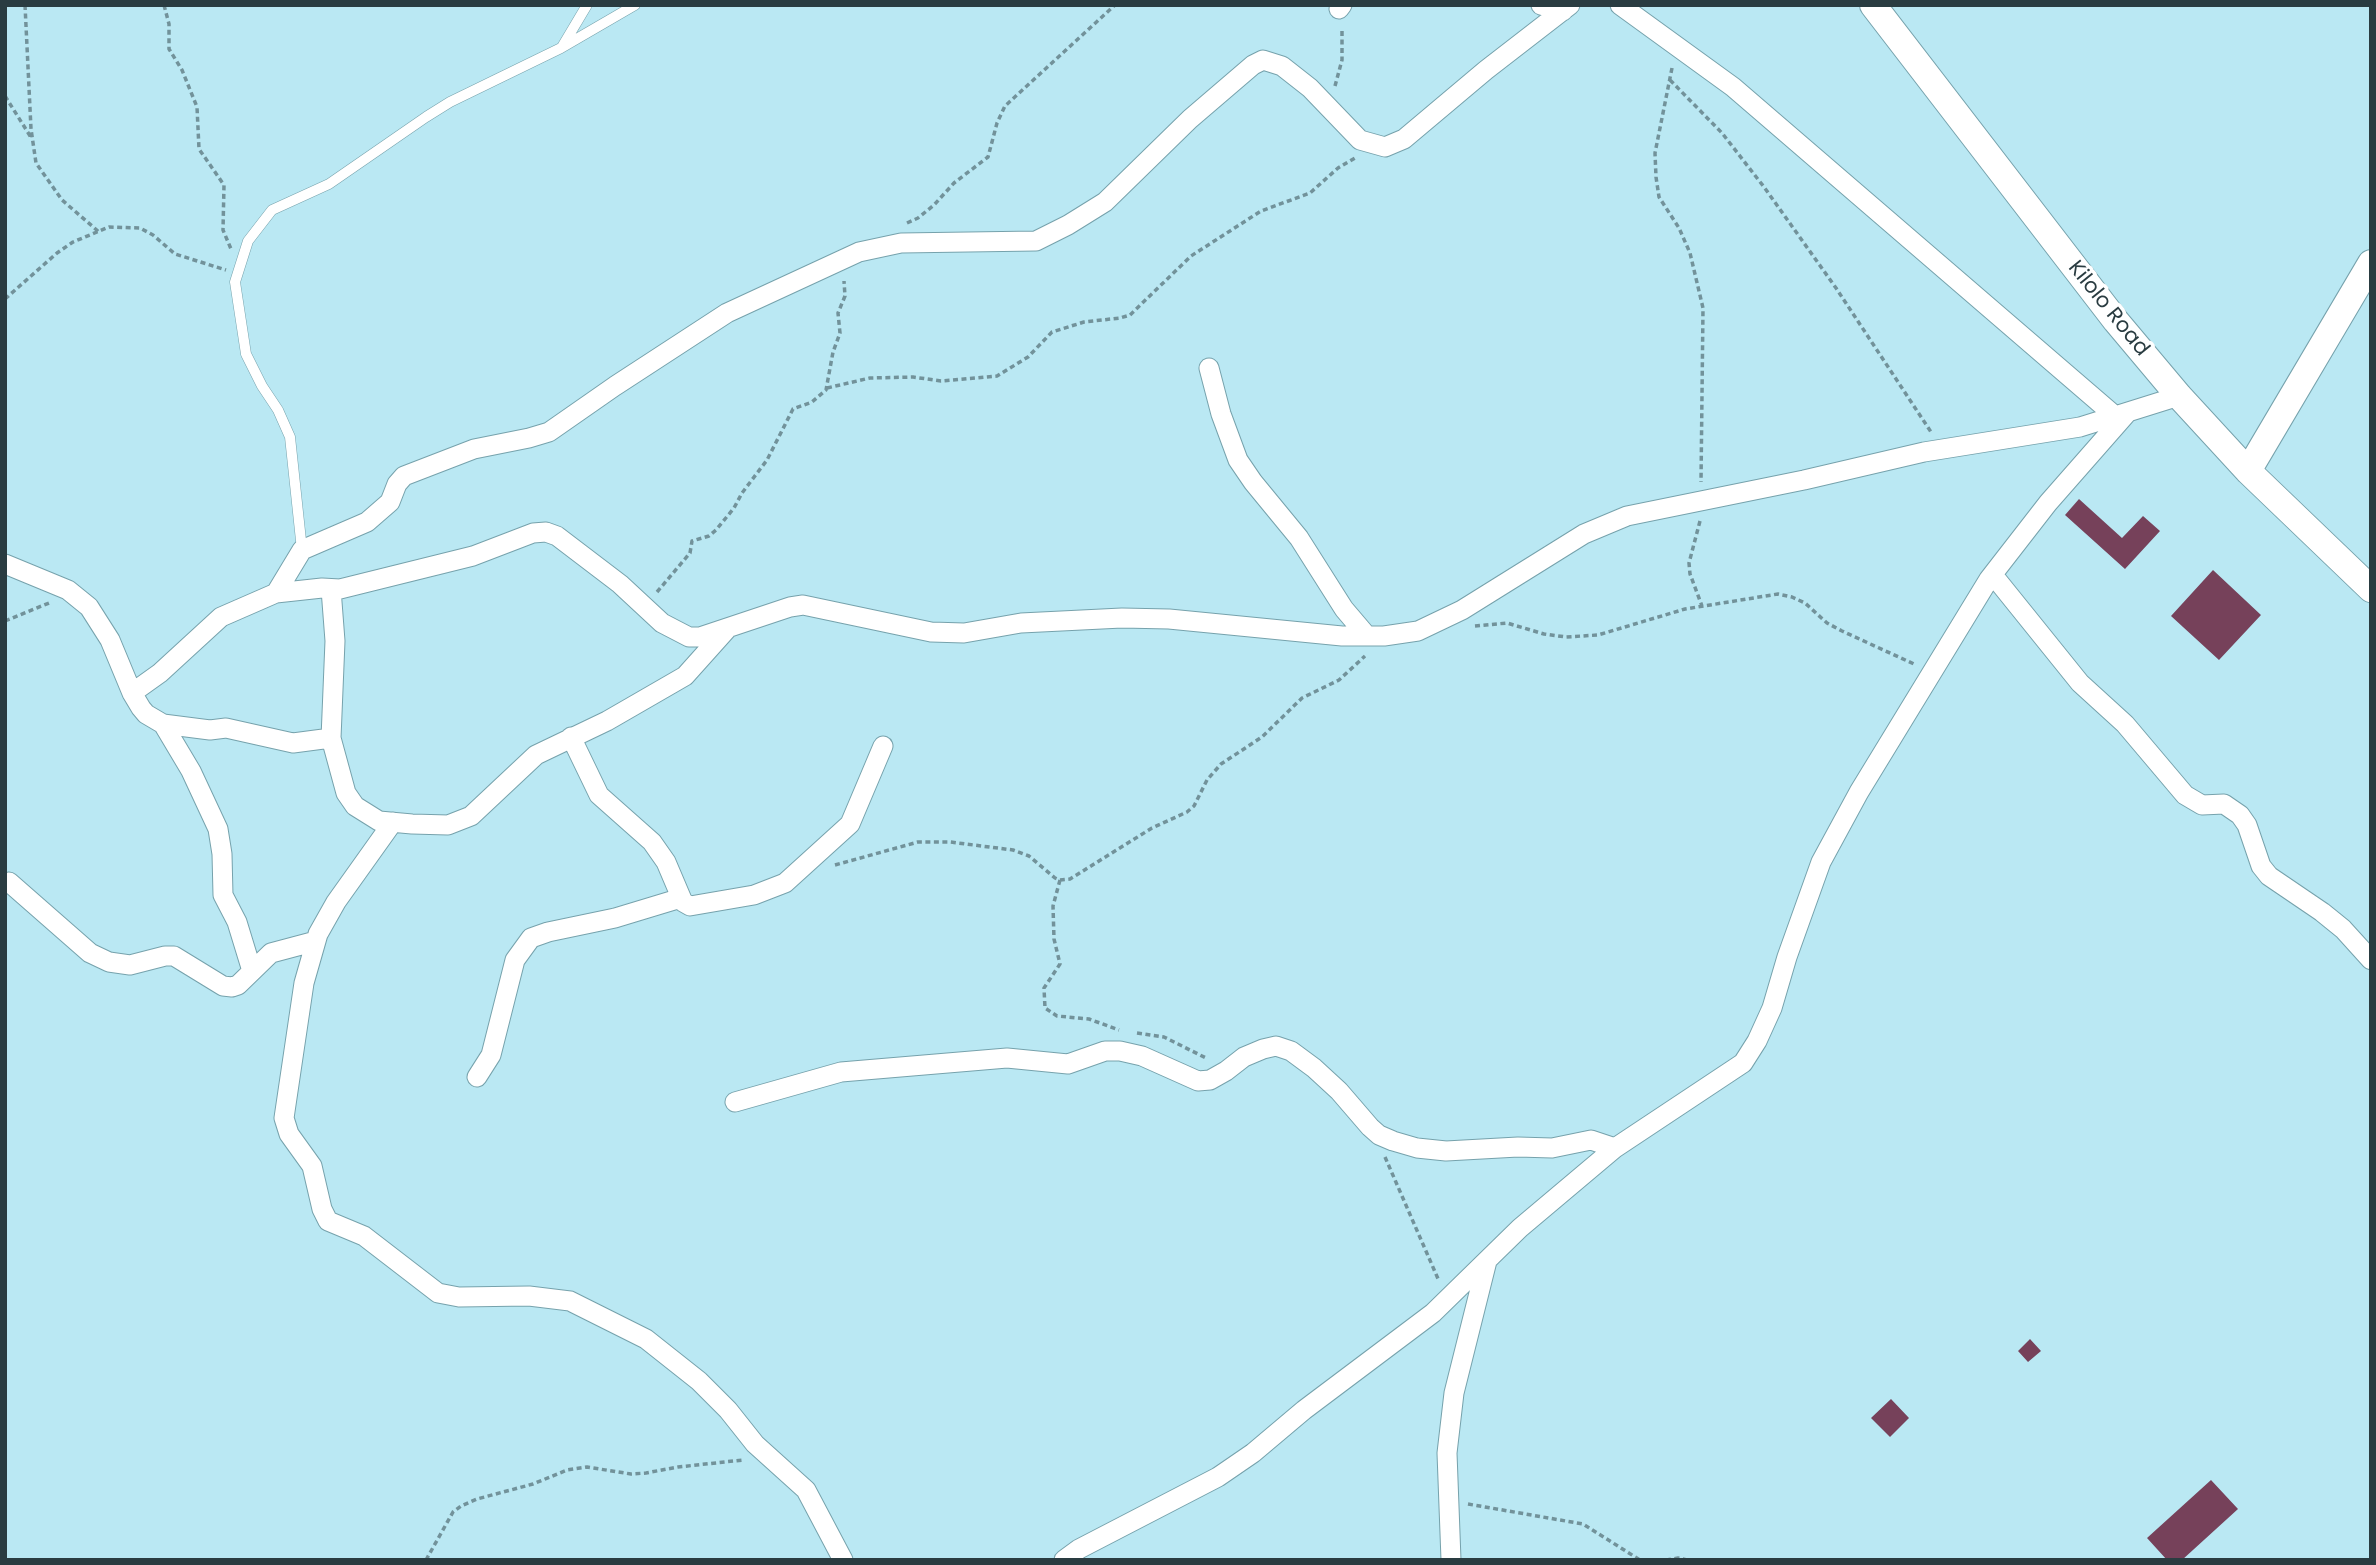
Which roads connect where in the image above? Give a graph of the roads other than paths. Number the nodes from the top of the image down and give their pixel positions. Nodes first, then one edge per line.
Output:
1 (587, 5) edge
2 (635, 5) edge
3 (1541, 5) edge
4 (1620, 5) edge
5 (1873, 5) edge
6 (1566, 8) edge
7 (561, 48) junction
8 (2371, 263) edge
9 (1209, 369) dead end
10 (2179, 396) junction
11 (2122, 414) junction
12 (2248, 471) junction
13 (302, 550) junction
14 (5, 564) edge
15 (1993, 575) junction
16 (331, 589) junction
17 (2371, 589) edge
18 (276, 593) junction
19 (730, 626) junction
20 (1375, 636) junction
21 (132, 693) junction
22 (163, 724) junction
23 (571, 737) junction
24 (331, 738) junction
25 (883, 747) dead end
26 (393, 822) junction
27 (9, 882) dead end
28 (681, 898) junction
29 (316, 941) junction
30 (2371, 960) edge
31 (252, 971) junction
32 (477, 1077) dead end
33 (736, 1102) dead end
34 (1615, 1148) junction
35 (1487, 1260) junction
36 (843, 1560) edge
37 (1064, 1560) edge
38 (1451, 1560) edge

1 - 7 lane
2 - 7 lane
3 - 6 street
4 - 11 street
5 - 10 main road, Kilolo Road
6 - 13 street
7 - 13 lane
8 - 12 main road
9 - 20 street
10 - 11 street
10 - 12 main road, Kilolo Road
11 - 15 street
11 - 20 street
12 - 17 main road, Kilolo Road
13 - 18 street
14 - 21 street
15 - 30 street
15 - 34 street
16 - 18 street
16 - 19 street
16 - 24 street
18 - 21 street
19 - 20 street
19 - 23 street
21 - 22 street
22 - 24 street
22 - 31 street
23 - 26 street
23 - 28 street
24 - 26 street
25 - 28 street
26 - 29 street
27 - 31 street
28 - 32 street
29 - 31 street
29 - 36 street
33 - 34 street
34 - 35 street
35 - 37 street
35 - 38 street

